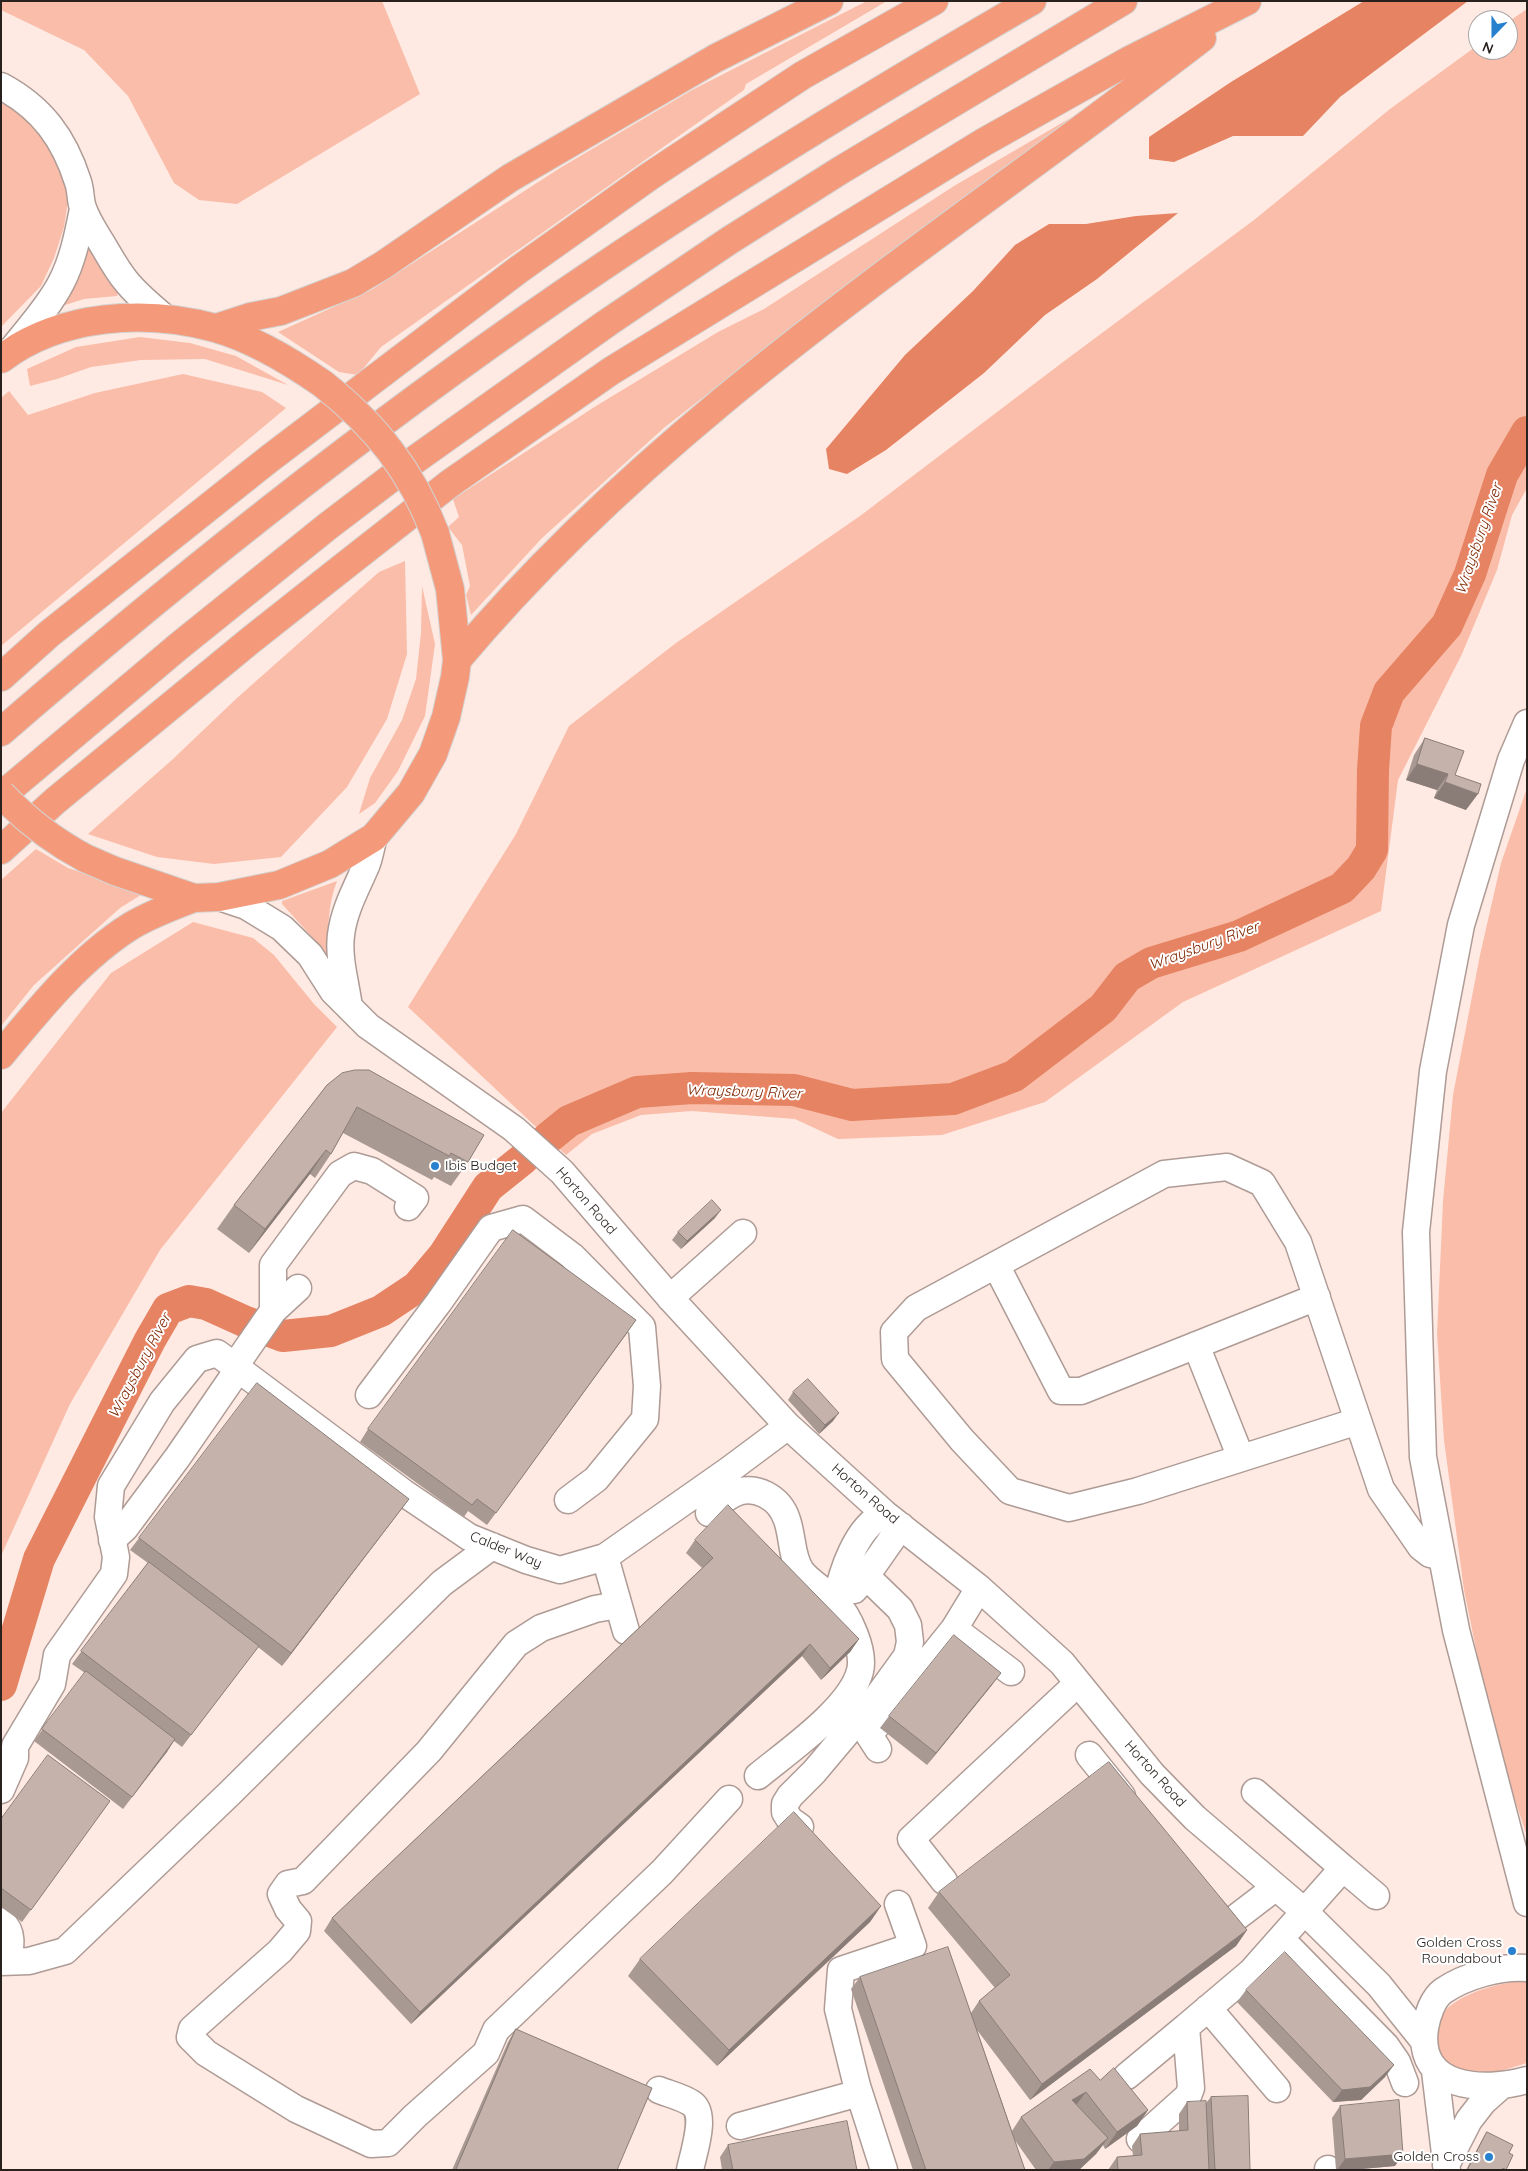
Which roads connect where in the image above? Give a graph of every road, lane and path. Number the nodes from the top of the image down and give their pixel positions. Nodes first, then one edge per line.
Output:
1 (829, 1) edge
2 (934, 1) edge
3 (1032, 1) edge
4 (1123, 1) edge
5 (1248, 1) edge
6 (1, 86) edge
7 (83, 208) junction
8 (165, 318) junction
9 (216, 328) junction
10 (6, 356) edge
11 (456, 660) junction
12 (1, 677) edge
13 (1527, 723) edge
14 (1, 732) edge
15 (1, 795) edge
16 (374, 837) junction
17 (1, 850) edge
18 (207, 898) junction
19 (349, 1007) junction
20 (1, 1056) edge
21 (408, 1207) dead end
22 (743, 1232) dead end
23 (996, 1265) junction
24 (645, 1268) junction
25 (298, 1288) dead end
26 (1317, 1297) junction
27 (671, 1299) junction
28 (614, 1300) junction
29 (272, 1311) junction
30 (642, 1326) junction
31 (1196, 1345) junction
32 (237, 1367) junction
33 (369, 1395) dead end
34 (1358, 1421) junction
35 (788, 1426) junction
36 (1241, 1458) junction
37 (854, 1487) junction
38 (568, 1500) dead end
39 (709, 1513) dead end
40 (893, 1520) junction
41 (112, 1540) junction
42 (858, 1540) junction
43 (492, 1546) junction
44 (605, 1557) junction
45 (1442, 1557) junction
46 (866, 1576) junction
47 (979, 1588) junction
48 (836, 1602) junction
49 (618, 1605) junction
50 (954, 1629) junction
51 (626, 1631) dead end
52 (1010, 1672) dead end
53 (1078, 1683) junction
54 (878, 1749) dead end
55 (1089, 1756) dead end
56 (758, 1776) dead end
57 (1, 1790) edge
58 (1255, 1792) dead end
59 (729, 1799) dead end
60 (1138, 1818) edge
61 (800, 1827) edge
62 (1343, 1868) junction
63 (944, 1881) dead end
64 (1276, 1887) junction
65 (1200, 1895) edge
66 (1376, 1896) dead end
67 (898, 1904) dead end
68 (1527, 1904) edge
69 (1304, 1911) junction
70 (1, 1921) edge
71 (1281, 1939) junction
72 (4, 1961) edge
73 (1527, 1968) edge
74 (1379, 1985) junction
75 (1442, 1992) junction
76 (1208, 2008) junction
77 (1186, 2027) junction
78 (1423, 2040) junction
79 (1435, 2071) junction
80 (1127, 2076) dead end
81 (1527, 2080) edge
82 (1405, 2083) dead end
83 (1501, 2086) junction
84 (659, 2090) dead end
85 (1278, 2090) dead end
86 (859, 2093) junction
87 (740, 2126) dead end
88 (1140, 2139) edge
89 (1446, 2168) edge
90 (690, 2170) edge
91 (884, 2170) edge

1 - 9 highway
2 - 12 highway
3 - 14 highway
4 - 15 highway
5 - 11 highway
5 - 17 highway
6 - 7 street
7 - 8 street
7 - 10 street
8 - 9 highway
8 - 10 highway
9 - 11 highway, bridge
11 - 16 highway
13 - 45 street
15 - 18 highway, bridge
16 - 18 highway
16 - 19 street
18 - 19 street, Horton Road
18 - 20 highway
19 - 24 street, Horton Road
21 - 29 street
22 - 27 street
23 - 26 street
23 - 31 street
23 - 36 street
24 - 27 street, Horton Road
24 - 28 street
25 - 29 street
26 - 31 street
26 - 34 street
27 - 30 street
27 - 35 street, Horton Road
28 - 30 street
28 - 33 street
29 - 32 street
30 - 38 street
31 - 36 street
32 - 41 street
32 - 41 street, Calder Way
32 - 43 street, Calder Way
34 - 36 street
34 - 45 street
35 - 37 street, Horton Road
35 - 44 street, Calder Way
37 - 40 street, Horton Road
37 - 42 street
39 - 48 street
40 - 42 street
40 - 46 street
40 - 47 street, Horton Road
41 - 57 street
42 - 48 street
43 - 44 street, Calder Way
43 - 72 street
44 - 49 street
45 - 68 street
46 - 48 street
46 - 61 street
47 - 50 street
47 - 53 street, Horton Road
48 - 56 street
49 - 51 street
49 - 59 street
50 - 52 street
50 - 54 street
53 - 63 street
53 - 64 street, Horton Road
55 - 60 street
58 - 62 street
62 - 66 street
62 - 69 street
64 - 65 street
64 - 69 street, Horton Road
67 - 86 street
69 - 71 street
69 - 74 street, Horton Road
70 - 72 street
71 - 76 street
71 - 82 street
73 - 75 street, Horton Road
74 - 75 street, Horton Road
74 - 78 street, Horton Road
75 - 78 street
76 - 77 street
76 - 85 street
77 - 80 street
77 - 88 street
78 - 79 street
79 - 83 street
79 - 89 street
81 - 83 street
83 - 89 street
84 - 90 street
86 - 87 street
86 - 91 street

